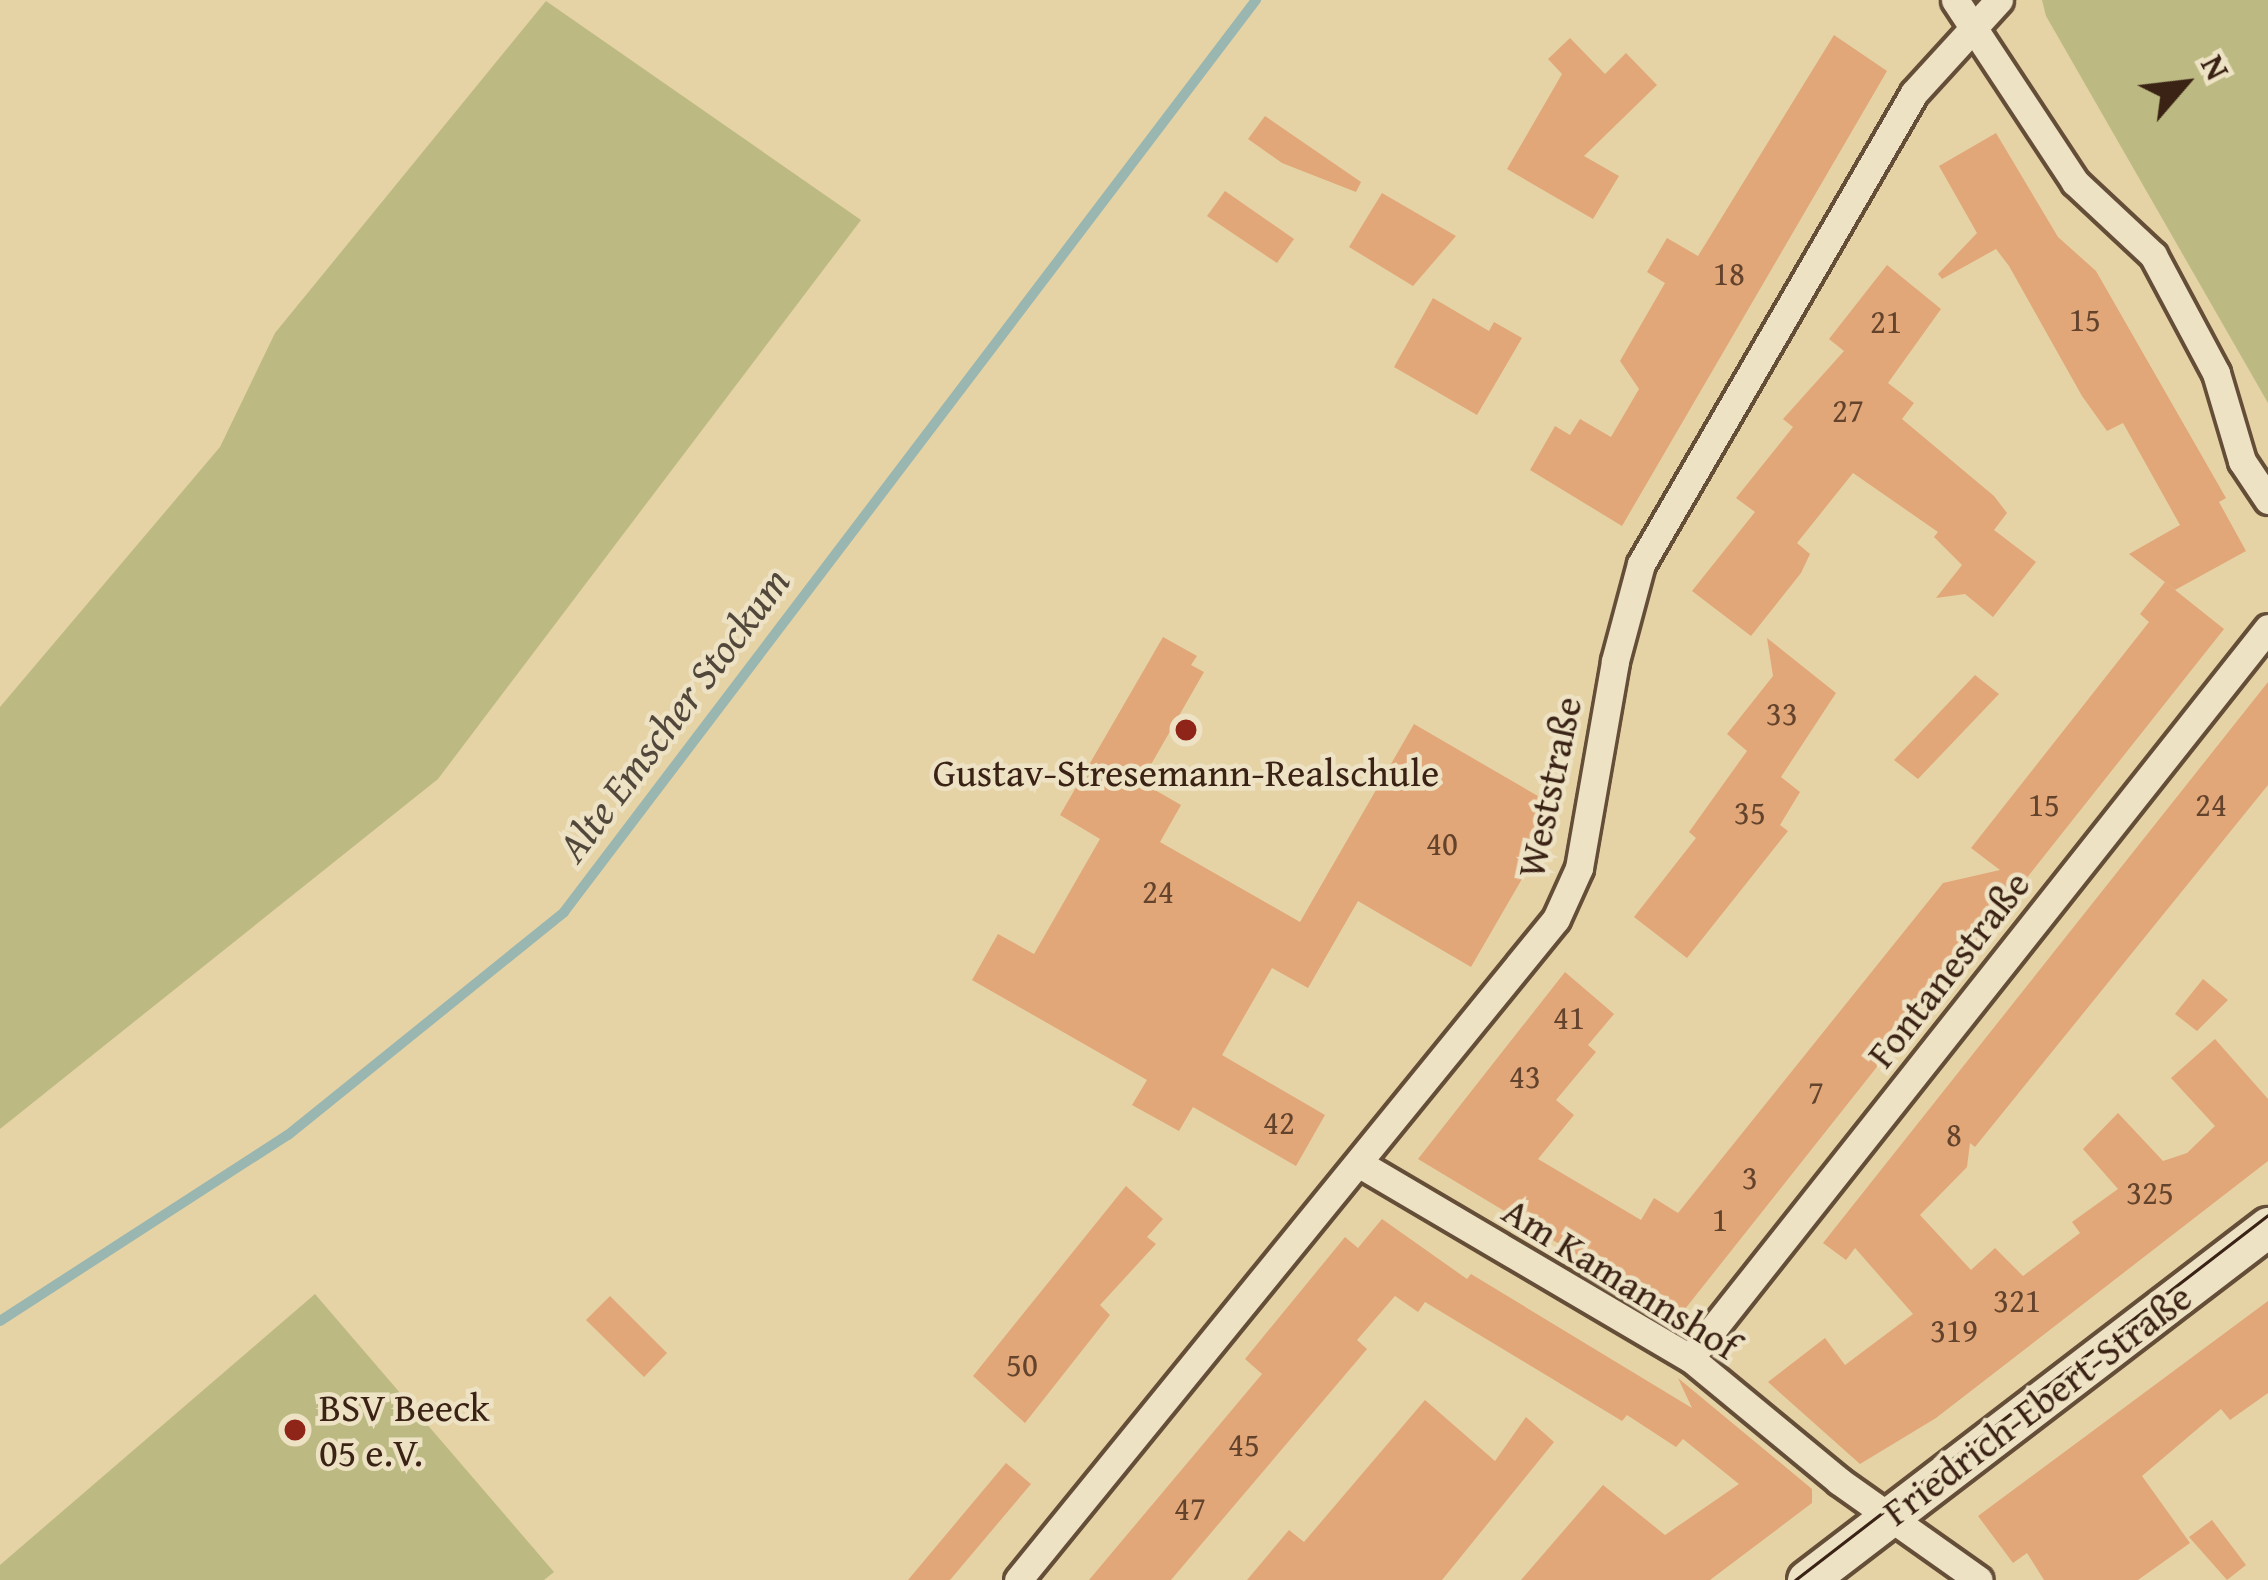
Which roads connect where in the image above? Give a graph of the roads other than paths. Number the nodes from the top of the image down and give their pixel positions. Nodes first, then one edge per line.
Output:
1 (1955, 0) edge
2 (1999, 0) edge
3 (1976, 31) junction
4 (2268, 500) edge
5 (2268, 628) edge
6 (1360, 1164) junction
7 (2268, 1228) edge
8 (1690, 1358) junction
9 (1890, 1514) junction
10 (1018, 1580) edge
11 (1807, 1580) edge
12 (1979, 1580) edge

1 - 3 street
2 - 3 street, Weststraße
3 - 4 street
3 - 6 street, Weststraße
5 - 8 street, Fontanestraße
6 - 8 street, Am Kamannshof
6 - 10 street, Weststraße
7 - 9 main road, Friedrich-Ebert-Straße
8 - 9 street, Am Kamannshof
9 - 11 main road, Friedrich-Ebert-Straße
9 - 12 street, Am Kamannshof

